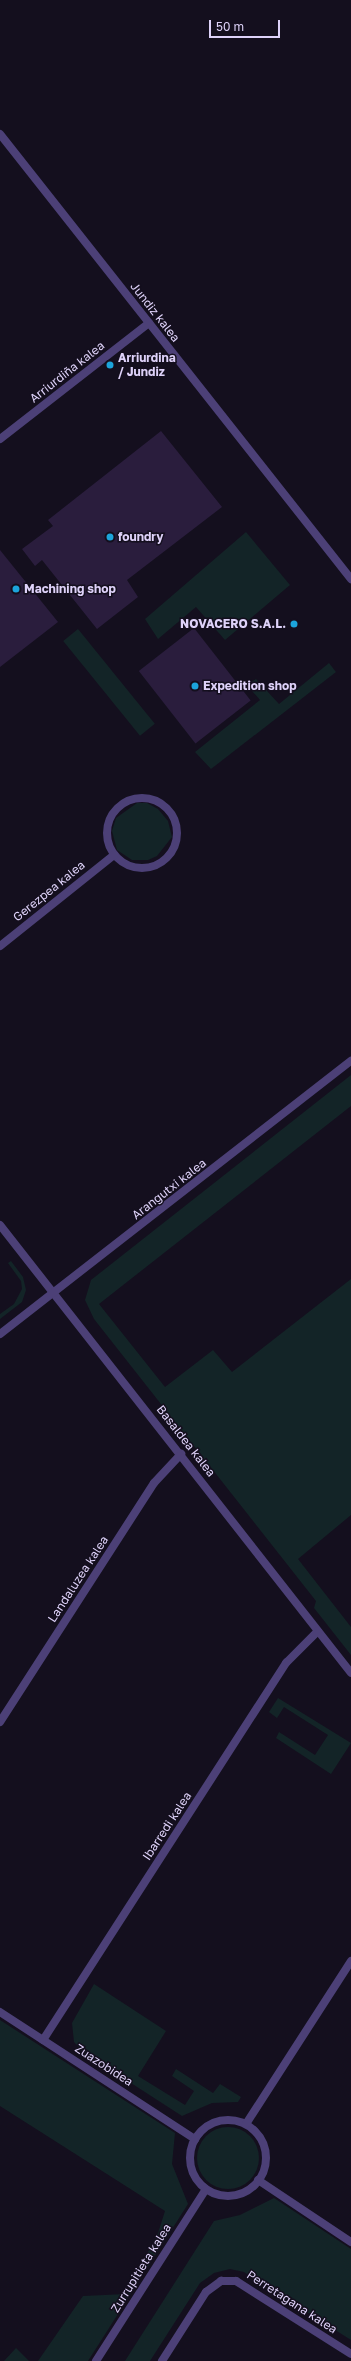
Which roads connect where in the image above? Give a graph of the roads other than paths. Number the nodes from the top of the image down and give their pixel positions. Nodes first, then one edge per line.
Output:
1 (0, 134) edge
2 (149, 323) junction
3 (0, 439) edge
4 (351, 579) edge
5 (114, 855) junction
6 (0, 946) edge
7 (351, 1061) edge
8 (0, 1225) edge
9 (54, 1294) junction
10 (0, 1334) edge
11 (181, 1454) junction
12 (318, 1631) junction
13 (351, 1673) edge
14 (0, 1722) edge
15 (351, 1962) edge
16 (0, 2012) edge
17 (43, 2040) junction
18 (246, 2124) junction
19 (195, 2139) junction
20 (258, 2180) junction
21 (206, 2188) junction
22 (351, 2242) edge
23 (351, 2354) edge
24 (96, 2361) edge
25 (162, 2361) edge

1 - 2 street, Jundiz kalea
2 - 3 street, Arriurdiña kalea
2 - 4 street, Jundiz kalea
5 - 5 street
5 - 6 street, Gerezpea kalea
7 - 9 street, Arangutxi kalea
8 - 9 street, Basaldea kalea
9 - 10 street, Arangutxi kalea
9 - 11 street, Basaldea kalea
11 - 12 street, Basaldea kalea
11 - 14 street, Landaluzea kalea
12 - 13 street, Basaldea kalea
12 - 17 street, Ibarredi kalea
15 - 18 street
16 - 17 street, Zuazobidea
17 - 19 street, Zuazobidea
18 - 19 street
18 - 20 street
19 - 21 street
20 - 21 street
20 - 22 street
21 - 24 street, Zurrupitieta kalea
23 - 25 street, Perretagana kalea

